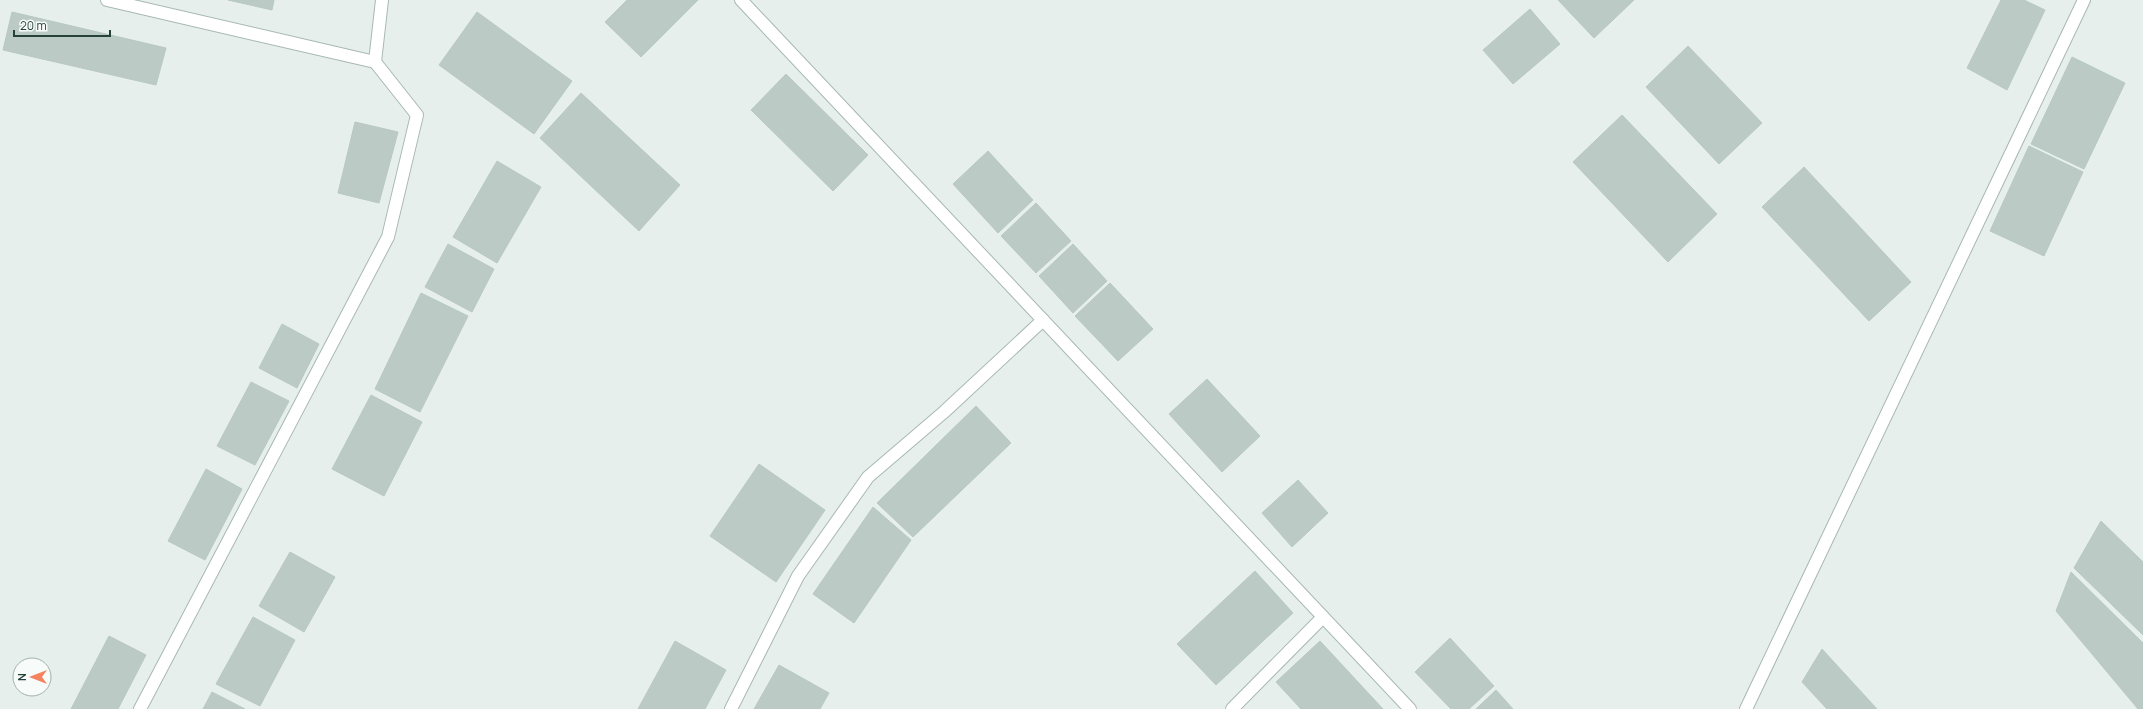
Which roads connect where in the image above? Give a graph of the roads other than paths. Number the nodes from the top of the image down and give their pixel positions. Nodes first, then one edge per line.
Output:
1 (107, 0) edge
2 (382, 0) edge
3 (741, 0) edge
4 (2084, 0) edge
5 (375, 62) junction
6 (1043, 320) junction
7 (1323, 617) junction
8 (140, 709) edge
9 (731, 709) edge
10 (1232, 709) edge
11 (1410, 709) edge
12 (1746, 709) edge

1 - 5 street
2 - 5 street
3 - 6 street
4 - 12 street
5 - 8 street
6 - 7 street
6 - 9 street
7 - 10 street
7 - 11 street

